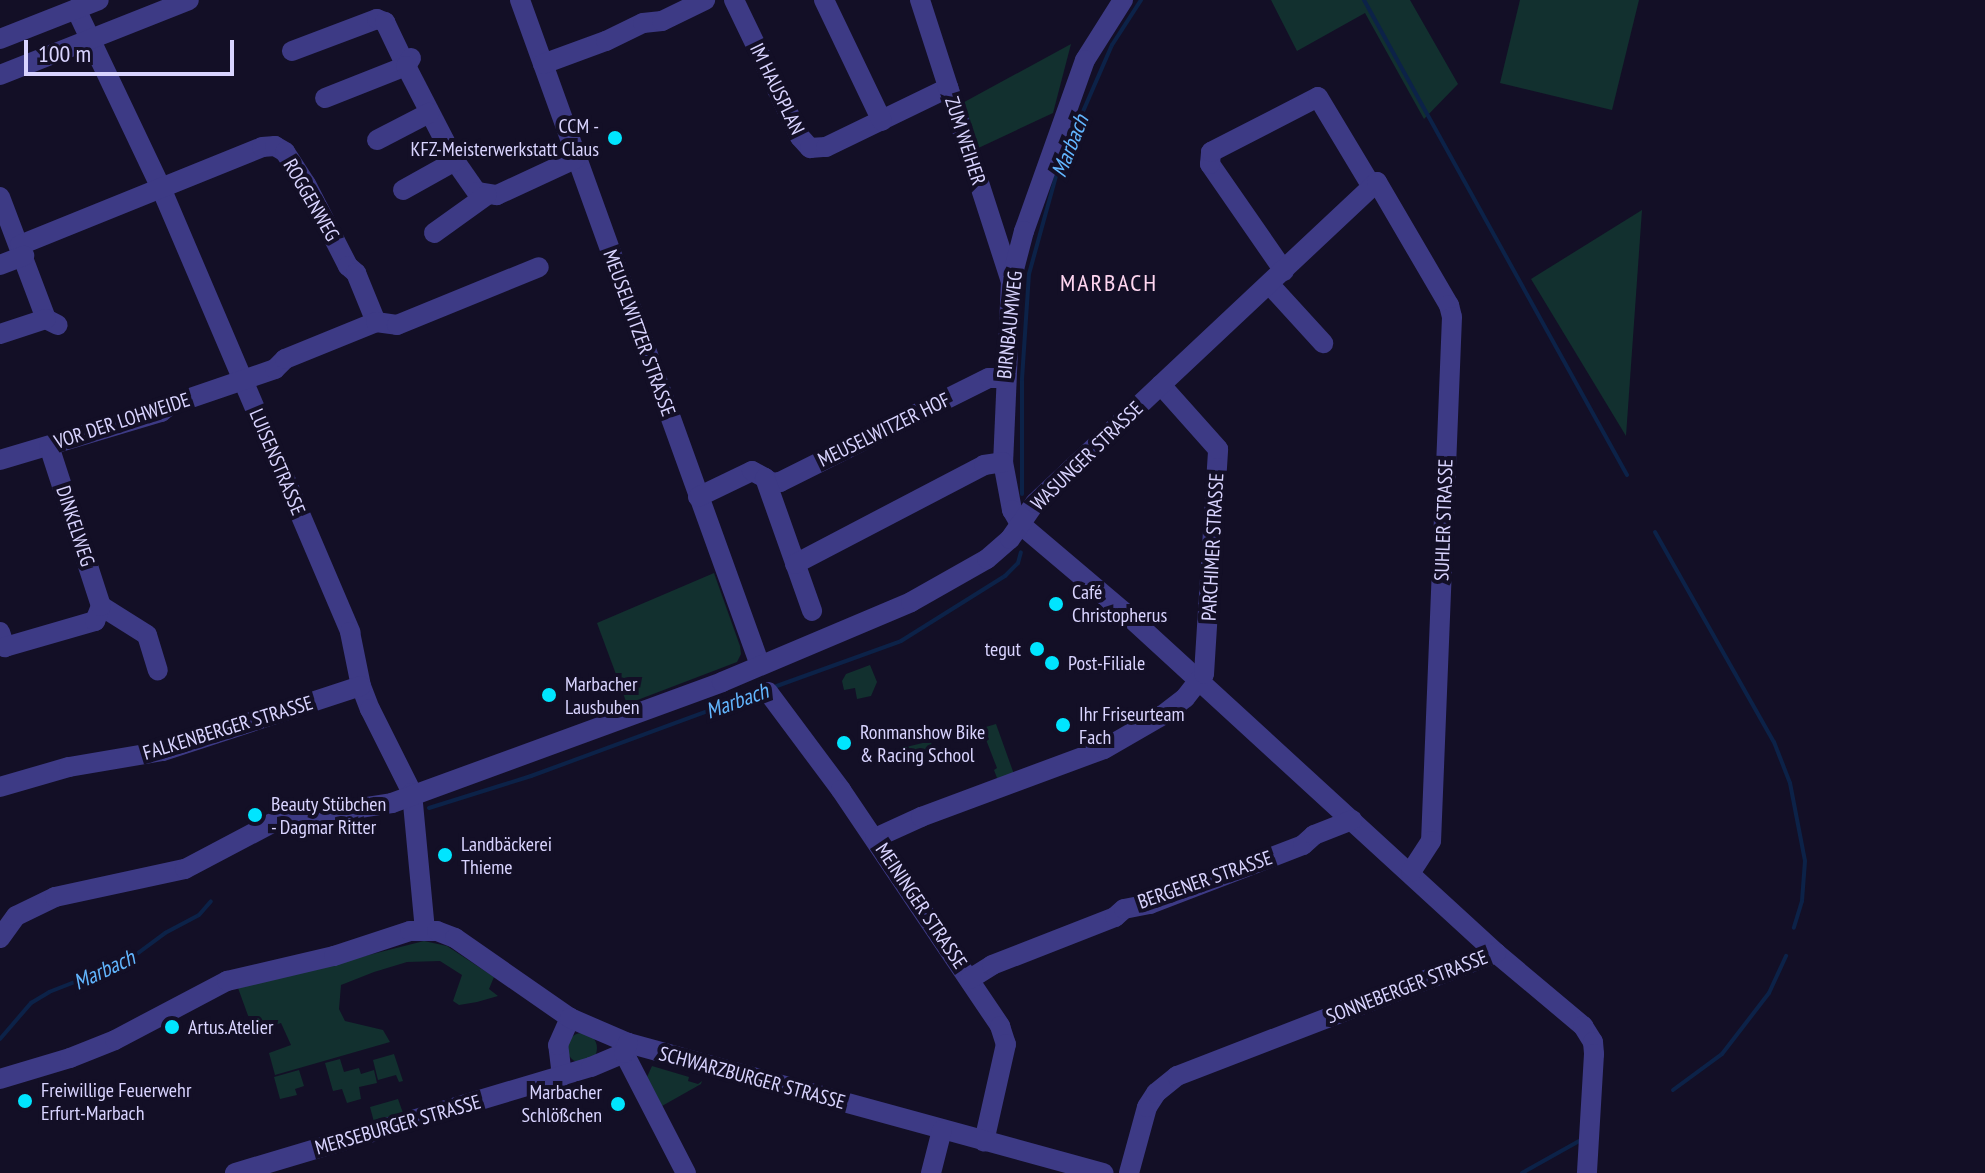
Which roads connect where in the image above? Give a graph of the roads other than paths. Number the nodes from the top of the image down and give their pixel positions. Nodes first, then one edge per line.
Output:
1 (99, 0) edge
2 (189, 0) edge
3 (520, 0) edge
4 (705, 0) edge
5 (734, 0) edge
6 (824, 0) edge
7 (920, 0) edge
8 (1123, 0) edge
9 (76, 9) junction
10 (89, 38) junction
11 (0, 39) edge
12 (292, 51) dead end
13 (409, 62) junction
14 (543, 64) junction
15 (0, 75) edge
16 (948, 88) junction
17 (325, 98) dead end
18 (429, 113) junction
19 (882, 121) junction
20 (377, 140) dead end
21 (575, 159) junction
22 (455, 161) junction
23 (1374, 184) junction
24 (161, 188) junction
25 (403, 190) dead end
26 (487, 195) junction
27 (0, 197) edge
28 (434, 233) dead end
29 (22, 251) junction
30 (0, 265) edge
31 (539, 267) dead end
32 (1277, 278) junction
33 (1011, 281) junction
34 (376, 322) junction
35 (0, 334) edge
36 (1323, 343) dead end
37 (1004, 378) junction
38 (243, 381) junction
39 (1161, 385) junction
40 (49, 446) junction
41 (0, 460) edge
42 (1003, 462) junction
43 (765, 478) junction
44 (698, 497) junction
45 (1020, 524) junction
46 (795, 564) junction
47 (101, 606) junction
48 (812, 611) dead end
49 (0, 632) edge
50 (760, 665) junction
51 (158, 670) dead end
52 (1200, 680) junction
53 (361, 686) junction
54 (768, 692) dead end
55 (0, 787) edge
56 (412, 793) junction
57 (1352, 820) junction
58 (875, 838) junction
59 (1411, 872) junction
60 (425, 930) junction
61 (0, 938) edge
62 (1496, 953) junction
63 (970, 979) junction
64 (570, 1018) junction
65 (626, 1048) junction
66 (562, 1076) junction
67 (0, 1079) edge
68 (942, 1130) junction
69 (984, 1142) junction
70 (235, 1173) edge
71 (686, 1173) edge
72 (931, 1173) edge
73 (1104, 1173) edge
74 (1129, 1173) edge
75 (1587, 1173) edge

1 - 9 street
2 - 10 street
3 - 14 street, MEUSELWITZER STRASSE
4 - 14 street
5 - 19 street, IM HAUSPLAN
6 - 19 street
7 - 16 street, ZUM WEIHER
8 - 33 street, BIRNBAUMWEG
9 - 10 street, LUISENSTRASSE
9 - 11 street
10 - 15 street
10 - 24 street, LUISENSTRASSE
12 - 13 street
13 - 17 street
13 - 18 street
14 - 21 street, MEUSELWITZER STRASSE
16 - 19 street, IM HAUSPLAN
16 - 33 street, ZUM WEIHER
18 - 20 street
18 - 22 street
21 - 26 street
21 - 44 street, MEUSELWITZER STRASSE
22 - 25 street
22 - 26 street
23 - 32 street, WASUNGER STRASSE
23 - 32 street
23 - 59 street, SUHLER STRASSE
24 - 29 street
24 - 34 street, ROGGENWEG
24 - 38 street, LUISENSTRASSE
26 - 28 street
27 - 29 street
29 - 30 street
29 - 35 street
31 - 34 street, VOR DER LOHWEIDE
32 - 36 street
32 - 39 street, WASUNGER STRASSE
33 - 37 street, BIRNBAUMWEG
34 - 38 street, VOR DER LOHWEIDE
37 - 42 street, BIRNBAUMWEG
37 - 43 street, MEUSELWITZER HOF
38 - 40 street, VOR DER LOHWEIDE
38 - 53 street, LUISENSTRASSE
39 - 45 street, WASUNGER STRASSE
39 - 52 street, PARCHIMER STRASSE
40 - 41 street, VOR DER LOHWEIDE
40 - 47 street, DINKELWEG
42 - 45 street, BIRNBAUMWEG
42 - 46 street
43 - 44 street, MEUSELWITZER HOF
43 - 46 street
44 - 50 street, MEUSELWITZER STRASSE
45 - 50 street, WASUNGER STRASSE
45 - 52 street
46 - 48 street
47 - 49 street
47 - 51 street
50 - 56 street, WASUNGER STRASSE
52 - 57 street
52 - 58 street
53 - 55 street, FALKENBERGER STRASSE
53 - 56 street, LUISENSTRASSE
54 - 58 street, MEININGER STRASSE
56 - 60 street, LUISENSTRASSE
56 - 61 street, WASUNGER STRASSE
57 - 59 street
57 - 63 street, BERGENER STRASSE
58 - 63 street, MEININGER STRASSE
59 - 62 street
60 - 64 street, SCHWARZBURGER STRASSE
60 - 67 street
62 - 74 street, SONNEBERGER STRASSE
62 - 75 street, SONNEBERGER STRASSE
63 - 69 street, MEININGER STRASSE
64 - 65 street, SCHWARZBURGER STRASSE
64 - 66 street
65 - 66 street, MERSEBURGER STRASSE
65 - 68 street, SCHWARZBURGER STRASSE
65 - 71 street
66 - 70 street, MERSEBURGER STRASSE
68 - 69 street, SCHWARZBURGER STRASSE
68 - 72 street
69 - 73 street, SCHWARZBURGER STRASSE

